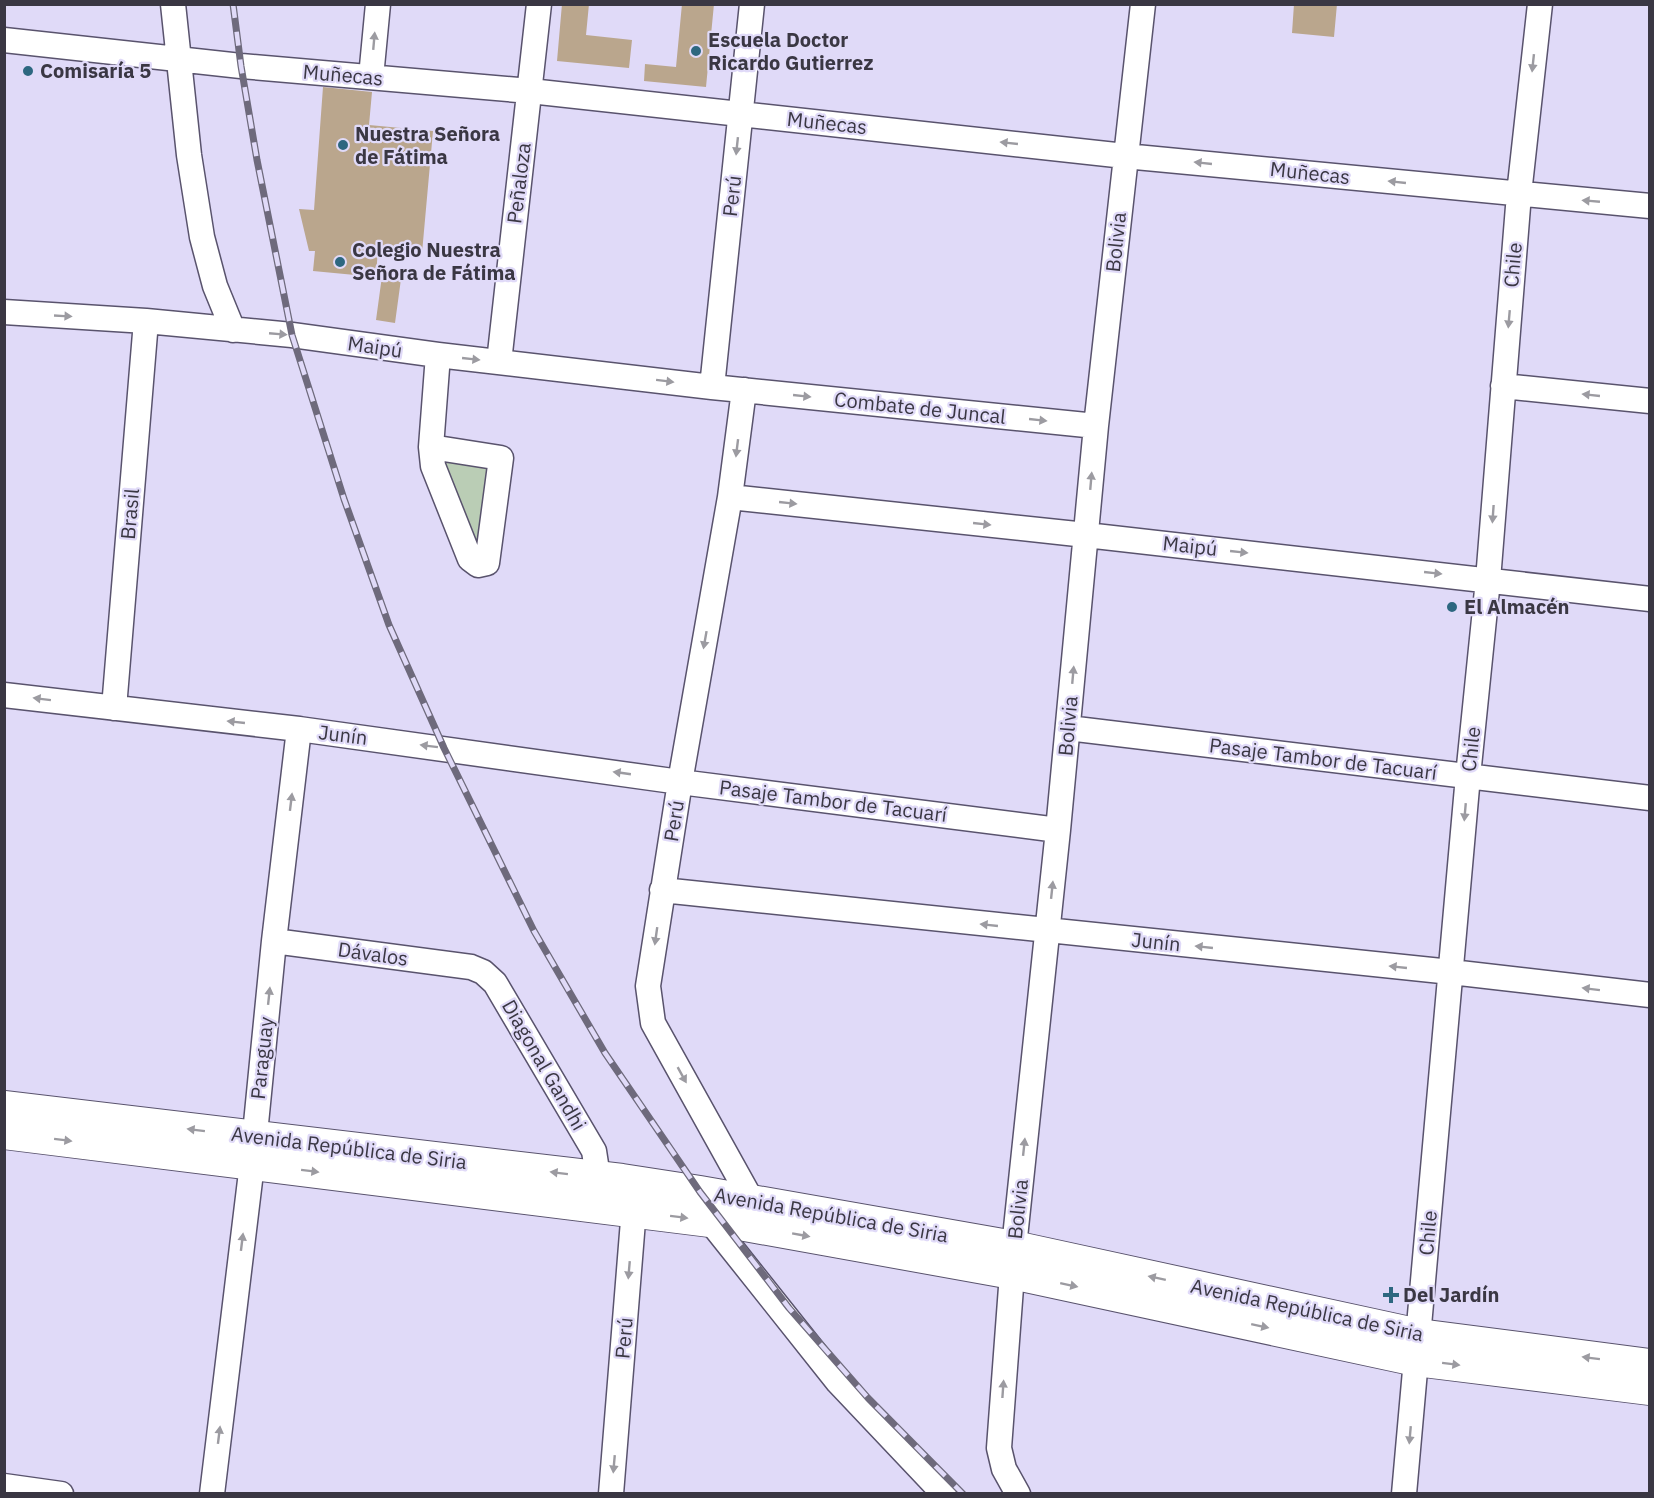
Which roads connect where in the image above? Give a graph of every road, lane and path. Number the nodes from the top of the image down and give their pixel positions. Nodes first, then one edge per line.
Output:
1 (173, 4) edge
2 (378, 4) edge
3 (539, 4) edge
4 (752, 4) edge
5 (1143, 4) edge
6 (1540, 4) edge
7 (4, 40) edge
8 (177, 58) junction
9 (371, 77) junction
10 (530, 91) junction
11 (741, 113) junction
12 (1125, 156) junction
13 (1519, 194) junction
14 (1650, 206) edge
15 (4, 312) edge
16 (146, 321) junction
17 (233, 330) junction
18 (438, 356) junction
19 (499, 362) junction
20 (1503, 386) junction
21 (712, 387) junction
22 (744, 390) junction
23 (1650, 401) edge
24 (1096, 426) junction
25 (431, 447) junction
26 (730, 497) junction
27 (1086, 534) junction
28 (1488, 580) junction
29 (1650, 599) edge
30 (4, 695) edge
31 (114, 708) junction
32 (1068, 728) junction
33 (299, 729) junction
34 (1468, 776) junction
35 (680, 782) junction
36 (1650, 798) edge
37 (1058, 830) junction
38 (662, 891) junction
39 (1047, 931) junction
40 (274, 941) junction
41 (471, 967) joint
42 (1451, 972) junction
43 (1650, 995) edge
44 (4, 1107) edge
45 (4, 1133) edge
46 (253, 1151) junction
47 (598, 1177) junction
48 (635, 1197) junction
49 (756, 1214) junction
50 (710, 1221) junction
51 (1013, 1260) junction
52 (1418, 1348) junction
53 (1650, 1365) edge
54 (1650, 1389) edge
55 (4, 1486) edge
56 (61, 1494) edge
57 (212, 1494) edge
58 (611, 1494) edge
59 (944, 1494) edge
60 (1018, 1494) edge
61 (1404, 1494) edge

1 - 8 street
9 -> 2 street
3 - 10 street, Peñaloza
4 - 11 street, Perú
5 - 12 street, Bolivia
6 -> 13 street, Chile
7 - 8 street, Muñecas
8 - 9 street, Muñecas
8 - 17 street
9 - 10 street, Muñecas
10 - 11 street, Muñecas
10 - 19 street, Peñaloza
12 -> 11 street, Muñecas
11 -> 21 street, Perú
13 -> 12 street, Muñecas
12 - 24 street, Bolivia
14 -> 13 street, Muñecas
13 -> 20 street, Chile
15 -> 16 street, Maipú
16 - 17 street, Maipú
16 - 31 street, Brasil
17 -> 18 street, Maipú
18 -> 19 street, Maipú
18 - 25 street
19 -> 21 street, Maipú
23 -> 20 street
20 -> 28 street, Chile
21 - 22 street, Maipú
22 -> 24 street, Combate de Juncal
22 -> 26 street, Perú
27 -> 24 street, Bolivia
25 - 25 street
26 -> 27 street, Maipú
26 -> 35 street, Perú
27 -> 28 street, Maipú
32 -> 27 street, Bolivia
28 - 29 street, Maipú
28 - 34 street, Chile
31 -> 30 street, Junín
33 -> 31 street, Junín
32 - 34 street, Pasaje Tambor de Tacuarí
32 - 37 street, Bolivia
35 -> 33 street, Junín
40 -> 33 street, Paraguay
34 - 36 street, Pasaje Tambor de Tacuarí
34 -> 42 street, Chile
35 - 37 street, Pasaje Tambor de Tacuarí
35 - 38 street, Perú
39 -> 37 street, Bolivia
39 -> 38 street, Junín
38 -> 49 street, Perú
42 -> 39 street, Junín
51 -> 39 street, Bolivia
40 - 41 street, Dávalos
46 -> 40 street, Paraguay
41 - 47 street, Diagonal Gandhi
43 -> 42 street, Junín
42 - 52 street, Chile
46 -> 44 main road, Avenida República de Siria
45 -> 46 main road, Avenida República de Siria
47 -> 46 main road, Avenida República de Siria
46 -> 48 main road, Avenida República de Siria
57 -> 46 street, Paraguay
47 - 48 main road, Avenida República de Siria
48 - 49 main road, Avenida República de Siria
48 -> 50 main road, Avenida República de Siria
48 -> 58 street, Perú
49 - 50 main road, Avenida República de Siria
49 - 51 main road, Avenida República de Siria
50 - 59 street
51 - 52 main road, Avenida República de Siria
60 -> 51 street, Bolivia
53 -> 52 main road, Avenida República de Siria
52 -> 54 main road, Avenida República de Siria
52 -> 61 street, Chile
55 - 56 street

